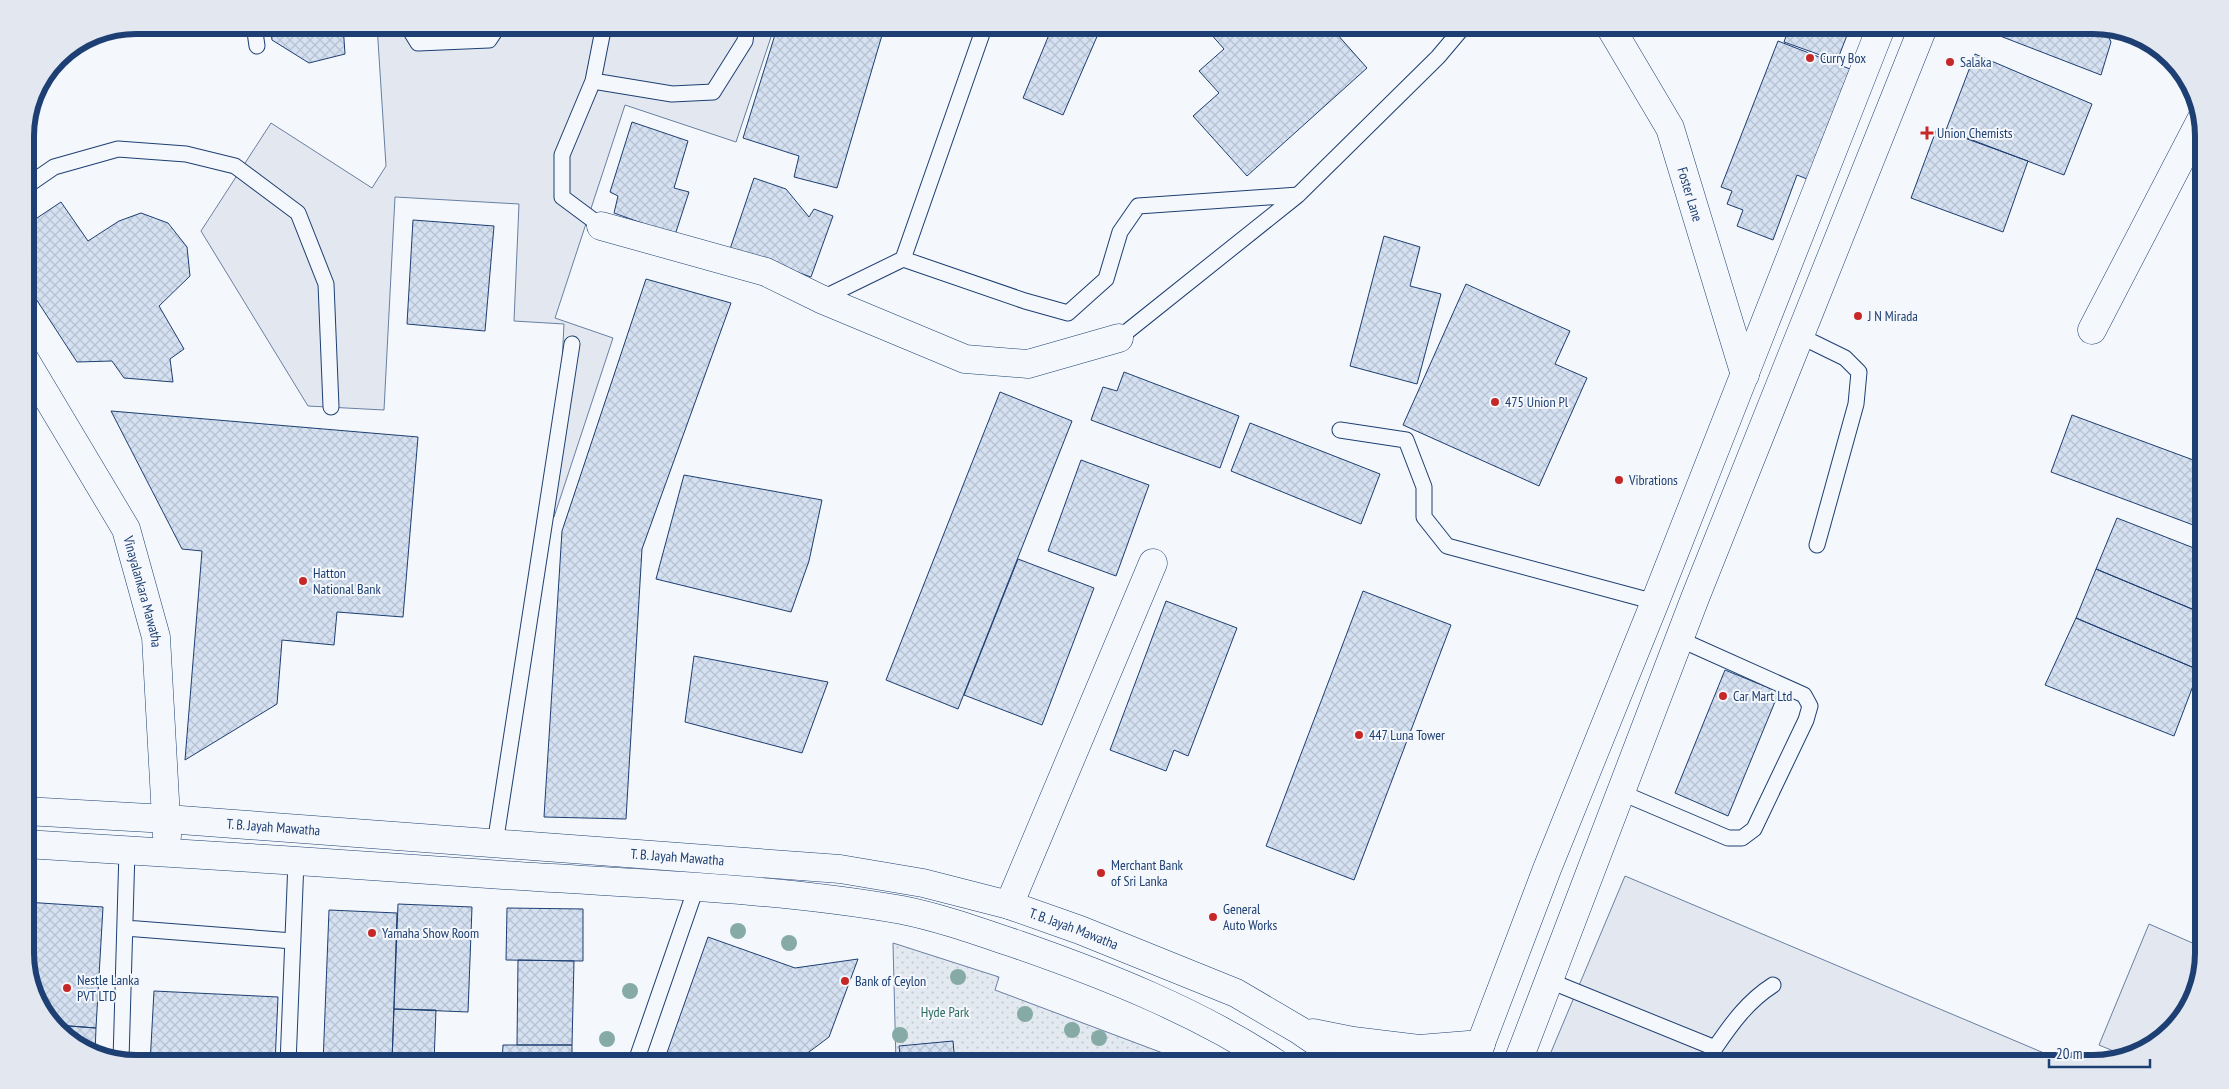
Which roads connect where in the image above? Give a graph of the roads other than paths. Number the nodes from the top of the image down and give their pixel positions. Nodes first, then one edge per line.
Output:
1 (255, 34) edge
2 (412, 34) edge
3 (493, 34) edge
4 (602, 34) edge
5 (746, 34) edge
6 (982, 34) edge
7 (1457, 34) edge
8 (1614, 34) edge
9 (1878, 34) edge
10 (1920, 34) edge
11 (257, 46) dead end
12 (593, 81) junction
13 (2195, 132) edge
14 (34, 181) edge
15 (1298, 195) junction
16 (600, 226) joint
17 (903, 258) junction
18 (821, 299) junction
19 (2092, 330) dead end
20 (1800, 336) junction
21 (1119, 338) joint
22 (572, 344) dead end
23 (34, 375) edge
24 (1745, 375) junction
25 (331, 407) dead end
26 (1340, 430) dead end
27 (1817, 545) dead end
28 (1153, 562) dead end
29 (1655, 602) junction
30 (1679, 639) junction
31 (1622, 793) junction
32 (34, 812) edge
33 (167, 819) junction
34 (495, 844) junction
35 (34, 845) edge
36 (127, 850) junction
37 (168, 852) junction
38 (296, 861) junction
39 (696, 888) junction
40 (1009, 905) junction
41 (125, 928) junction
42 (293, 941) junction
43 (1550, 981) junction
44 (1773, 985) dead end
45 (1299, 1030) junction
46 (121, 1054) edge
47 (1477, 1054) edge
48 (288, 1055) edge
49 (638, 1055) edge
50 (1262, 1055) edge
51 (1336, 1055) edge
52 (1521, 1055) edge

1 - 11 lane
2 - 3 lane
4 - 12 lane
5 - 12 lane
6 - 17 lane
7 - 15 lane
8 - 24 main road, Foster Lane
9 - 24 main road
10 - 20 main road
12 - 16 lane
13 - 19 main road
14 - 25 lane
15 - 17 lane
15 - 21 lane
16 - 18 main road
17 - 18 lane
18 - 21 main road
20 - 27 lane
20 - 30 main road
22 - 34 lane
23 - 33 main road, Vinayalankara Mawatha
24 - 29 main road
26 - 29 lane
28 - 40 main road
29 - 47 main road
30 - 31 main road
30 - 31 lane
31 - 43 main road
32 - 33 main road, T. B. Jayah Mawatha
33 - 34 main road, T. B. Jayah Mawatha
33 - 37 main road, Vinayalankara Mawatha
34 - 40 main road, T. B. Jayah Mawatha
35 - 36 main road
36 - 37 main road
36 - 41 lane
37 - 38 main road
38 - 39 main road
38 - 42 lane
39 - 49 lane
39 - 50 main road
40 - 45 main road, T. B. Jayah Mawatha
41 - 42 lane
41 - 46 lane
42 - 48 lane
43 - 44 lane
43 - 52 main road
45 - 47 main road
45 - 51 main road, T. B. Jayah Mawatha

